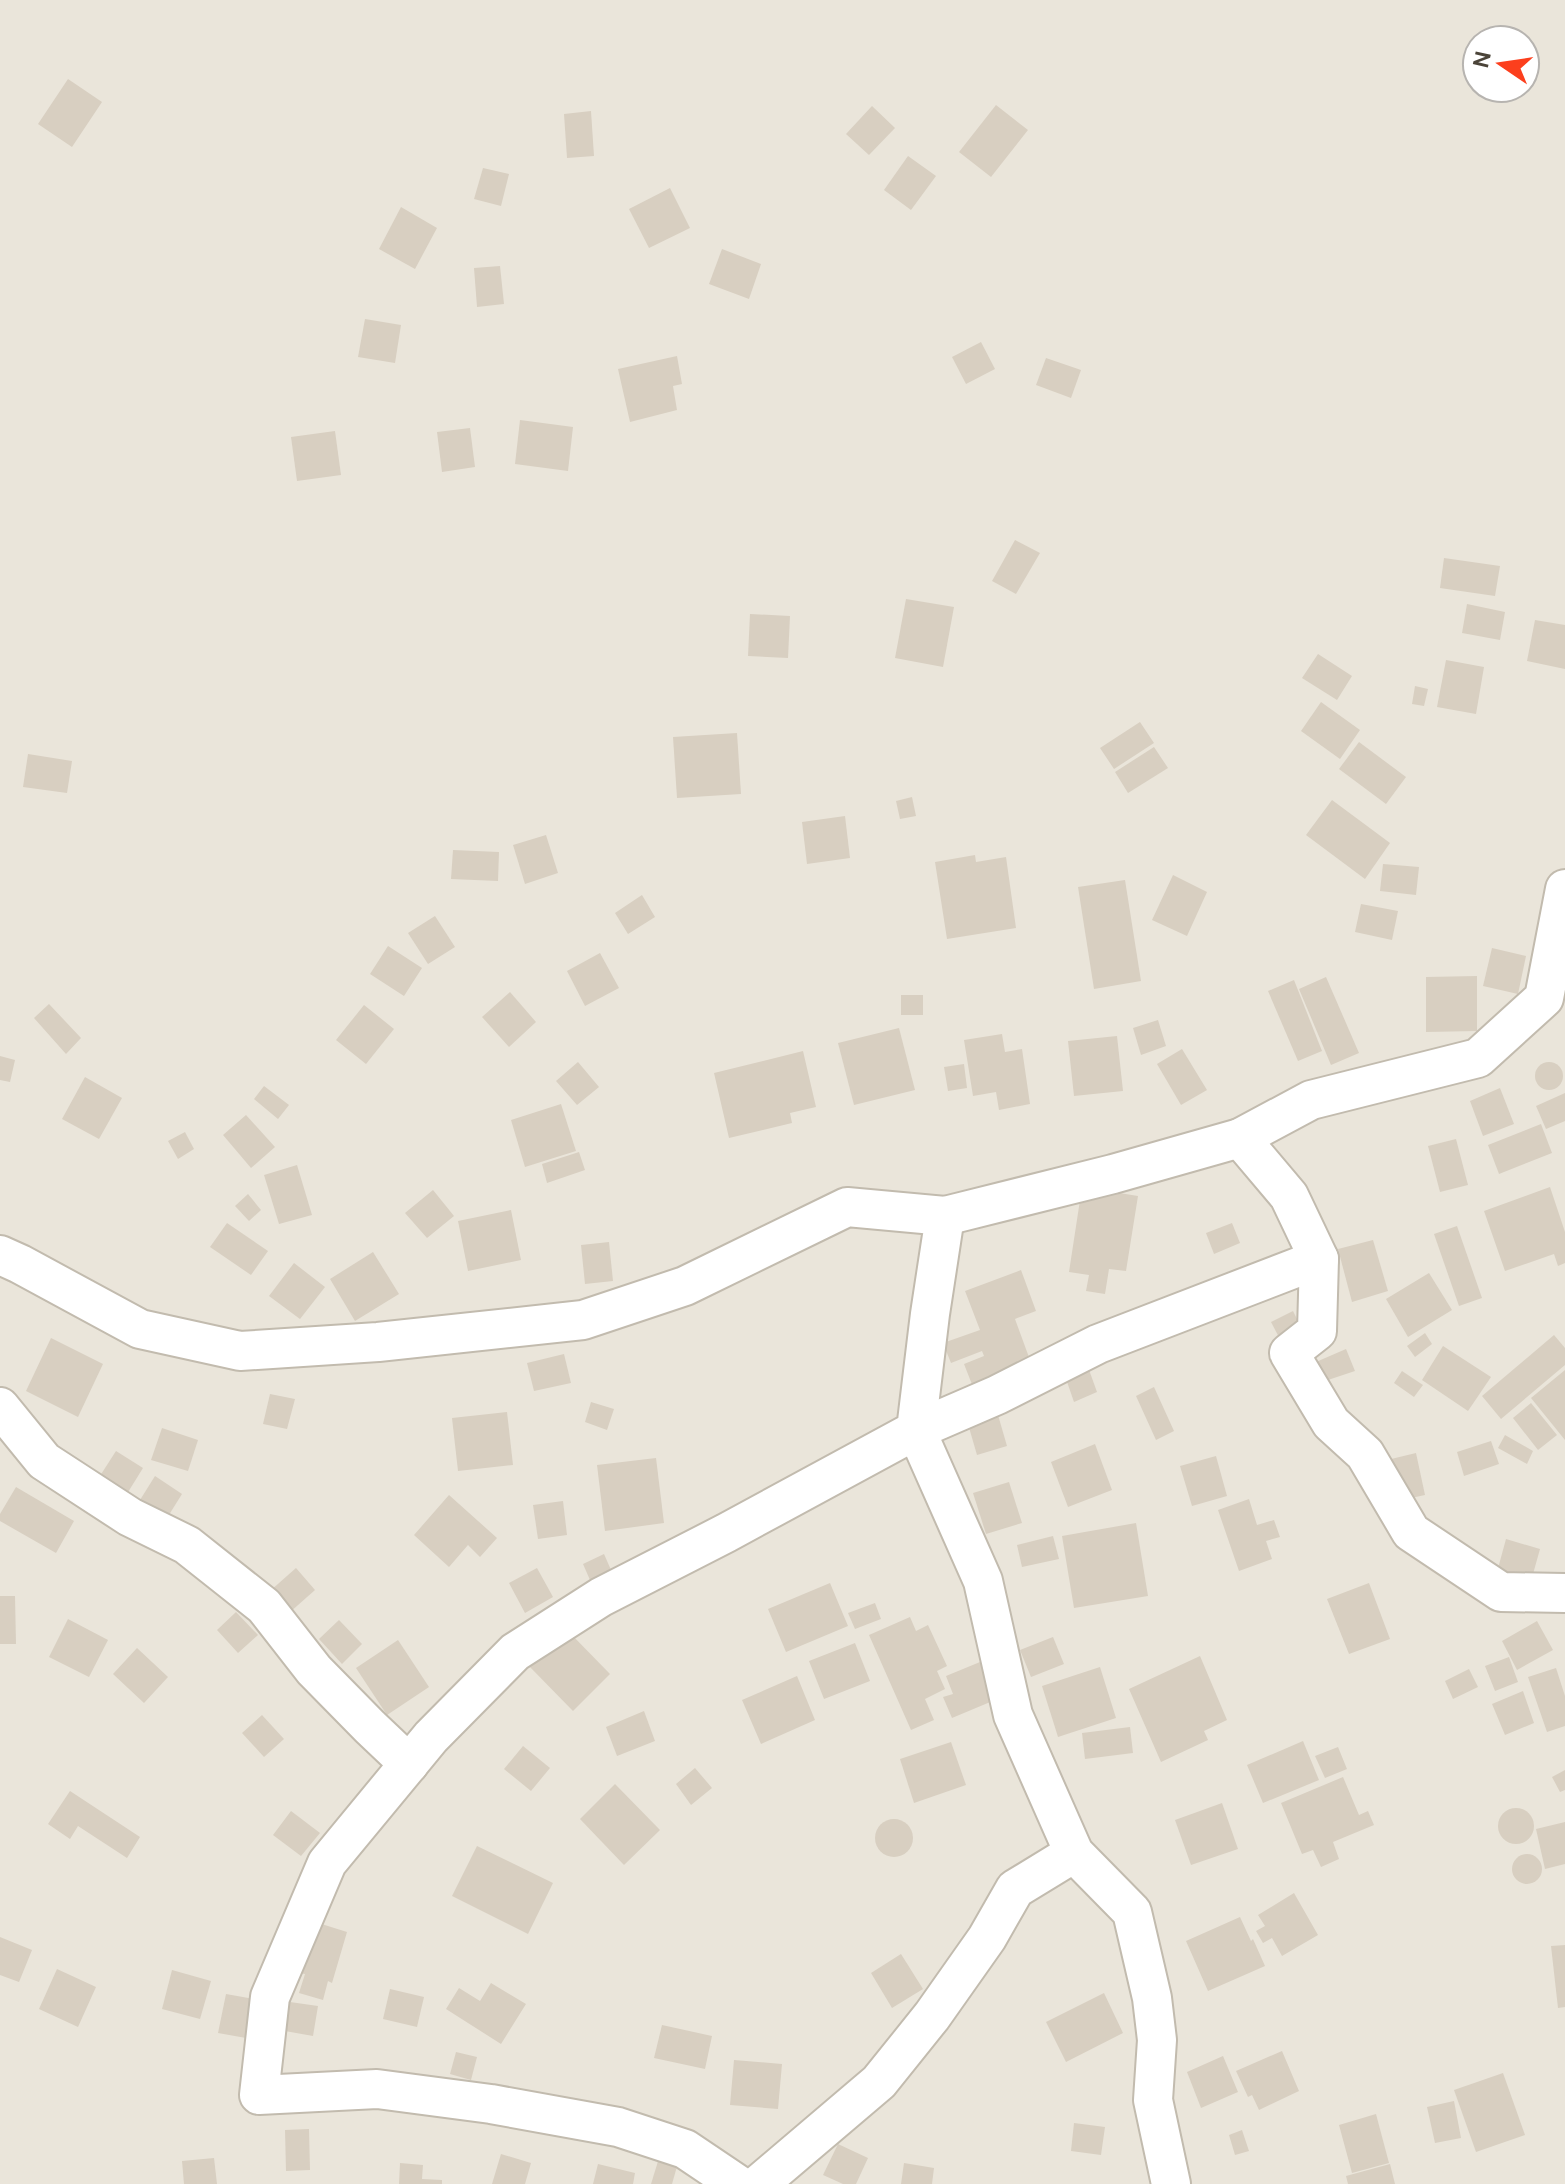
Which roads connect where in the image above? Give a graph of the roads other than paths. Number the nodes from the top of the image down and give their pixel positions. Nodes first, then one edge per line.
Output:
1 (1565, 889) edge
2 (1240, 1138) junction
3 (945, 1216) junction
4 (0, 1255) edge
5 (1319, 1259) junction
6 (0, 1407) edge
7 (916, 1430) junction
8 (1565, 1593) edge
9 (409, 1764) junction
10 (1074, 1853) junction
11 (737, 2184) edge
12 (759, 2184) edge
13 (1171, 2184) edge

1 - 2 street
2 - 3 street
2 - 5 street
3 - 4 street
3 - 7 street
5 - 7 street
5 - 8 street
6 - 9 street
7 - 9 street
7 - 10 street
9 - 11 street
10 - 12 street
10 - 13 street

